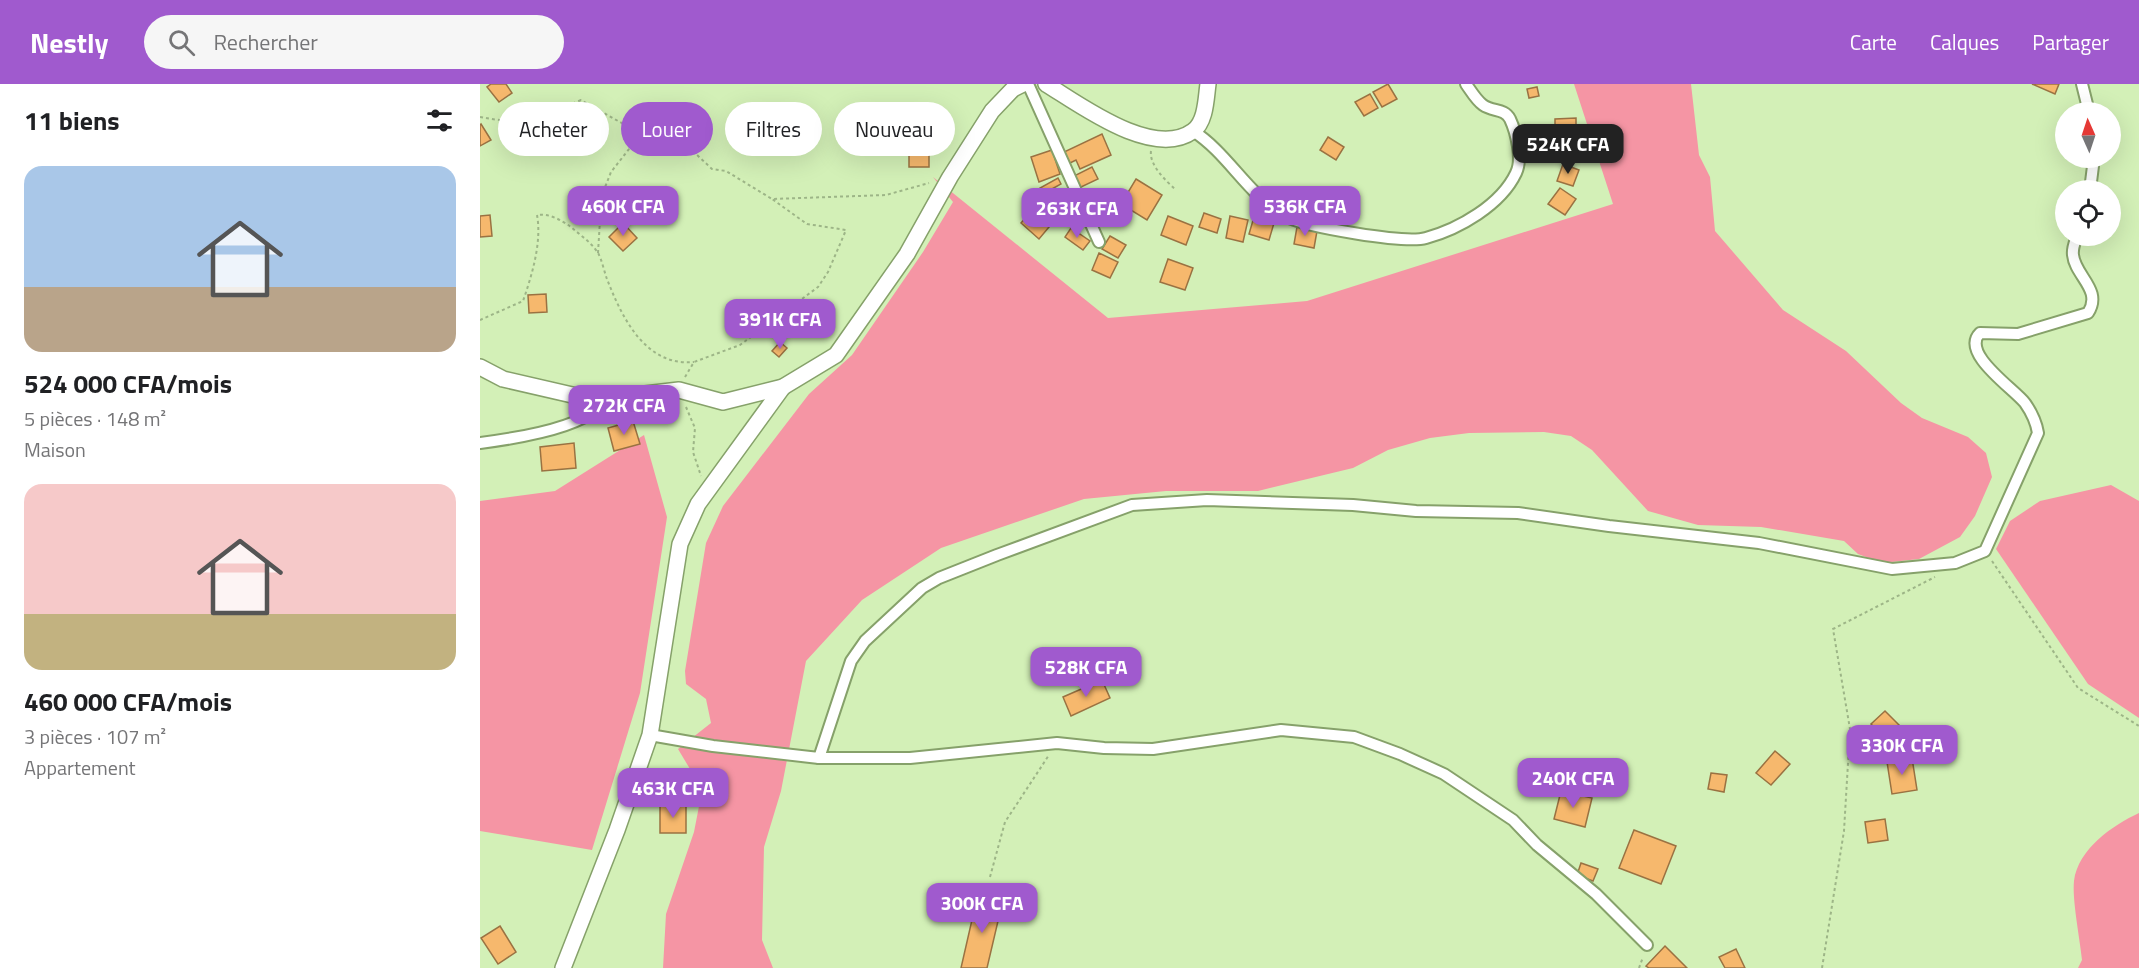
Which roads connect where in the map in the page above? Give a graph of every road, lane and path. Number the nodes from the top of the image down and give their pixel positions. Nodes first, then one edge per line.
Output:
1 (1023, 84) edge
2 (1028, 84) edge
3 (1046, 84) edge
4 (1208, 84) edge
5 (1466, 84) edge
6 (2082, 84) edge
7 (2086, 102) edge
8 (480, 117) edge
9 (621, 123) edge
10 (1193, 131) junction
11 (1148, 137) junction
12 (626, 156) edge
13 (698, 156) edge
14 (950, 177) junction
15 (1176, 190) dead end
16 (772, 199) junction
17 (1099, 242) dead end
18 (2075, 246) edge
19 (598, 253) junction
20 (480, 320) edge
21 (694, 362) junction
22 (480, 367) edge
23 (783, 387) junction
24 (679, 390) junction
25 (594, 400) junction
26 (480, 443) edge
27 (698, 504) junction
28 (1985, 551) junction
29 (1944, 573) dead end
30 (2139, 726) edge
31 (651, 735) junction
32 (1057, 743) junction
33 (819, 758) junction
34 (990, 877) dead end
35 (1647, 945) dead end
36 (563, 968) edge
37 (1822, 968) edge

1 - 14 street
2 - 17 street
3 - 11 street
4 - 10 street
5 - 10 street
6 - 7 street
8 - 9 path
10 - 11 street
11 - 15 path
12 - 19 path
13 - 16 path
14 - 16 path
14 - 23 street
16 - 21 path
18 - 28 street
19 - 20 path
19 - 21 path
21 - 24 path
22 - 25 street
23 - 24 street
23 - 27 street
24 - 25 street
24 - 27 path
25 - 26 street
27 - 31 street
28 - 30 path
28 - 33 street
29 - 37 path
31 - 33 street
31 - 36 street
32 - 33 street
32 - 34 path
32 - 35 street

